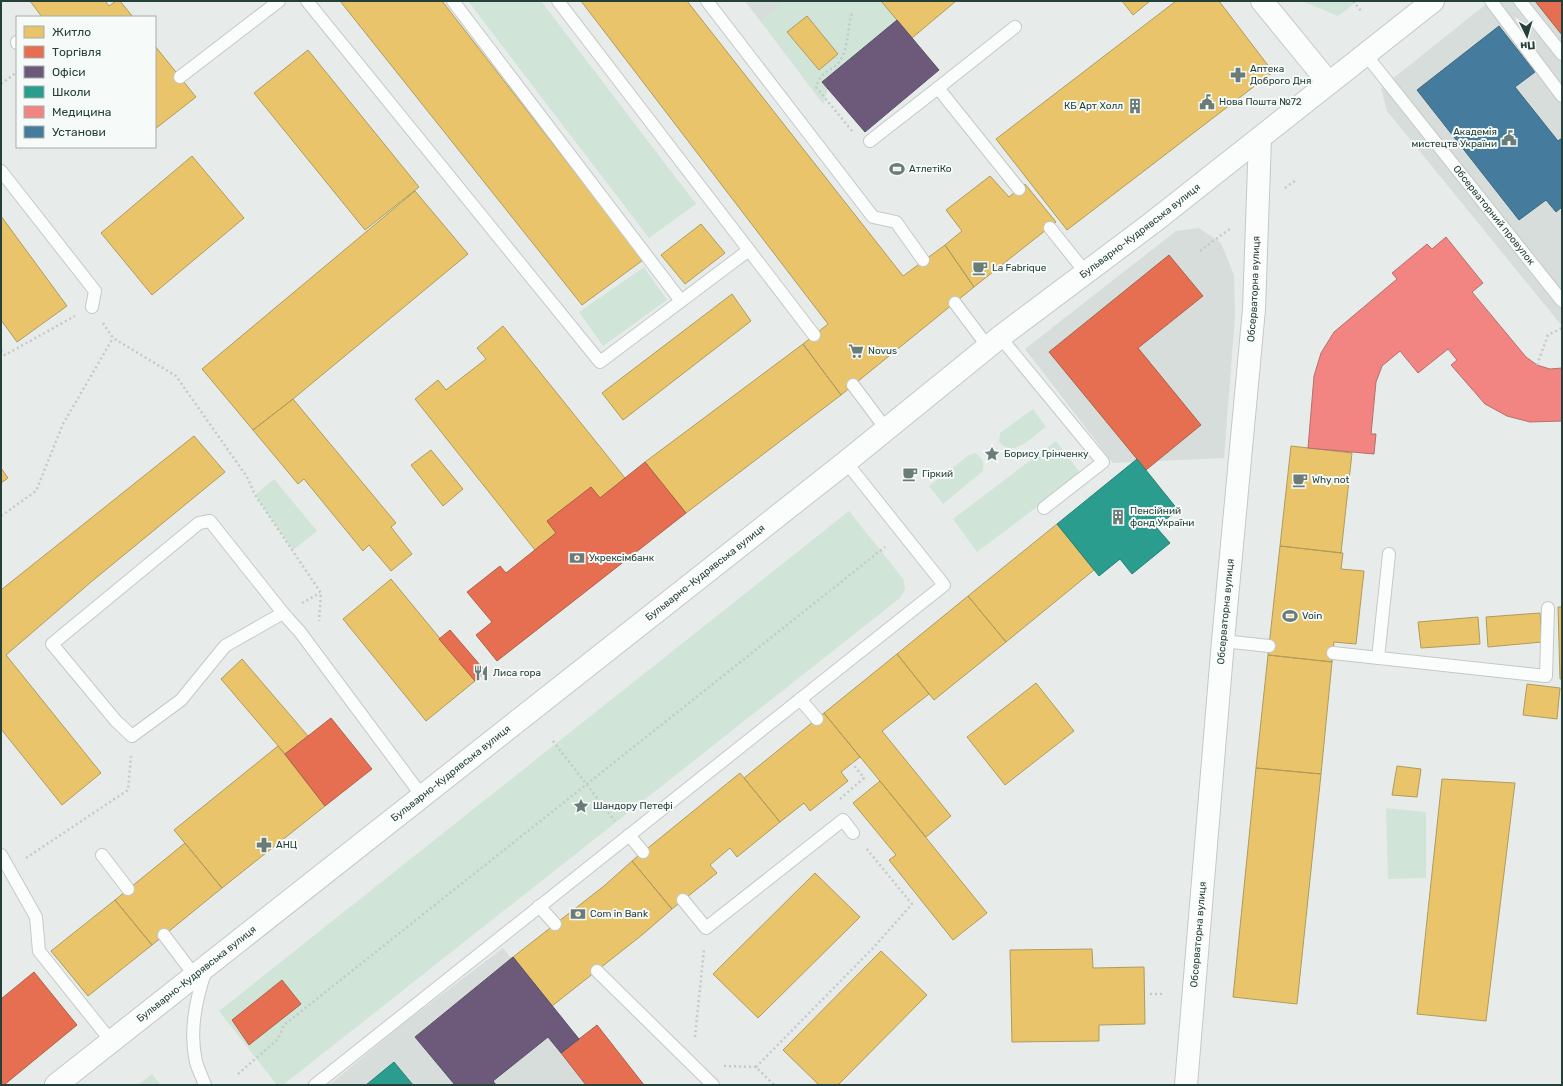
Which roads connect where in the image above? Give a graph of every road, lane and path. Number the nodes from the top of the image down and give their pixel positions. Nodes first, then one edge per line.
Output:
1 (278, 1) edge
2 (307, 1) edge
3 (453, 1) edge
4 (558, 1) edge
5 (707, 1) edge
6 (1262, 1) edge
7 (1353, 1) edge
8 (1433, 1) edge
9 (1491, 1) edge
10 (1520, 1) edge
11 (1362, 12) dead end
12 (852, 13) dead end
13 (1015, 27) dead end
14 (1366, 54) junction
15 (1562, 54) edge
16 (16, 73) edge
17 (180, 77) dead end
18 (1329, 83) junction
19 (1, 84) edge
20 (938, 88) junction
21 (1562, 96) edge
22 (1260, 138) junction
23 (870, 141) joint
24 (1, 170) edge
25 (1019, 189) dead end
26 (1050, 228) dead end
27 (749, 250) junction
28 (924, 260) dead end
29 (1086, 273) junction
30 (681, 301) junction
31 (1562, 301) edge
32 (954, 303) dead end
33 (92, 307) junction
34 (1562, 328) edge
35 (814, 335) dead end
36 (113, 338) junction
37 (994, 342) junction
38 (1, 350) edge
39 (1537, 365) dead end
40 (853, 385) dead end
41 (886, 429) junction
42 (846, 462) junction
43 (1044, 508) dead end
44 (1, 516) edge
45 (885, 547) dead end
46 (1389, 554) dead end
47 (1548, 608) dead end
48 (283, 614) junction
49 (319, 628) dead end
50 (1223, 641) junction
51 (1269, 646) dead end
52 (1333, 653) dead end
53 (1378, 658) junction
54 (800, 699) junction
55 (817, 719) dead end
56 (553, 740) dead end
57 (852, 763) dead end
58 (588, 785) junction
59 (422, 796) junction
60 (843, 820) junction
61 (618, 825) dead end
62 (853, 833) joint
63 (629, 835) junction
64 (643, 852) dead end
65 (1, 855) edge
66 (102, 855) dead end
67 (128, 889) dead end
68 (683, 900) dead end
69 (539, 906) junction
70 (555, 924) dead end
71 (706, 928) junction
72 (164, 935) dead end
73 (201, 971) junction
74 (597, 971) dead end
75 (1150, 994) dead end
76 (1164, 994) dead end
77 (111, 1041) junction
78 (695, 1042) dead end
79 (238, 1074) dead end
80 (56, 1085) edge
81 (205, 1085) edge
82 (315, 1085) edge
83 (713, 1085) edge
84 (774, 1085) edge
85 (1186, 1085) edge

1 - 17 lane
2 - 30 lane
3 - 30 lane
4 - 27 lane
5 - 28 lane
6 - 18 main road
7 - 11 path
8 - 14 main road, Бульварно-Кудрявська вулиця
9 - 21 lane
10 - 15 lane
12 - 23 path
13 - 20 lane
14 - 18 main road, Бульварно-Кудрявська вулиця
14 - 31 lane, Обсерваторний провулок
16 - 19 path
18 - 22 main road, Бульварно-Кудрявська вулиця
20 - 23 lane
20 - 25 lane
22 - 29 main road, Бульварно-Кудрявська вулиця
22 - 50 main road, Обсерваторна вулиця
24 - 33 lane
26 - 29 lane
27 - 30 lane
27 - 35 lane
29 - 37 main road, Бульварно-Кудрявська вулиця
32 - 37 lane
33 - 36 path
33 - 38 path
34 - 39 path
36 - 44 path
36 - 49 path
37 - 41 main road, Бульварно-Кудрявська вулиця
37 - 43 lane
40 - 41 lane
41 - 42 main road, Бульварно-Кудрявська вулиця
42 - 54 lane
42 - 59 main road, Бульварно-Кудрявська вулиця
45 - 58 path
46 - 53 lane
47 - 53 lane
48 - 48 lane
48 - 59 lane
50 - 51 lane
50 - 85 main road, Обсерваторна вулиця
52 - 53 lane
54 - 55 lane
54 - 63 lane
56 - 58 path
57 - 60 path
58 - 61 path
58 - 79 path
59 - 73 main road, Бульварно-Кудрявська вулиця
60 - 62 lane
60 - 71 lane
62 - 84 path
63 - 64 lane
63 - 69 lane
65 - 77 lane
66 - 67 lane
68 - 71 lane
69 - 70 lane
69 - 82 lane
71 - 78 path
72 - 73 lane
73 - 77 main road, Бульварно-Кудрявська вулиця
73 - 81 lane
74 - 83 lane
75 - 76 path
77 - 80 main road, Бульварно-Кудрявська вулиця

